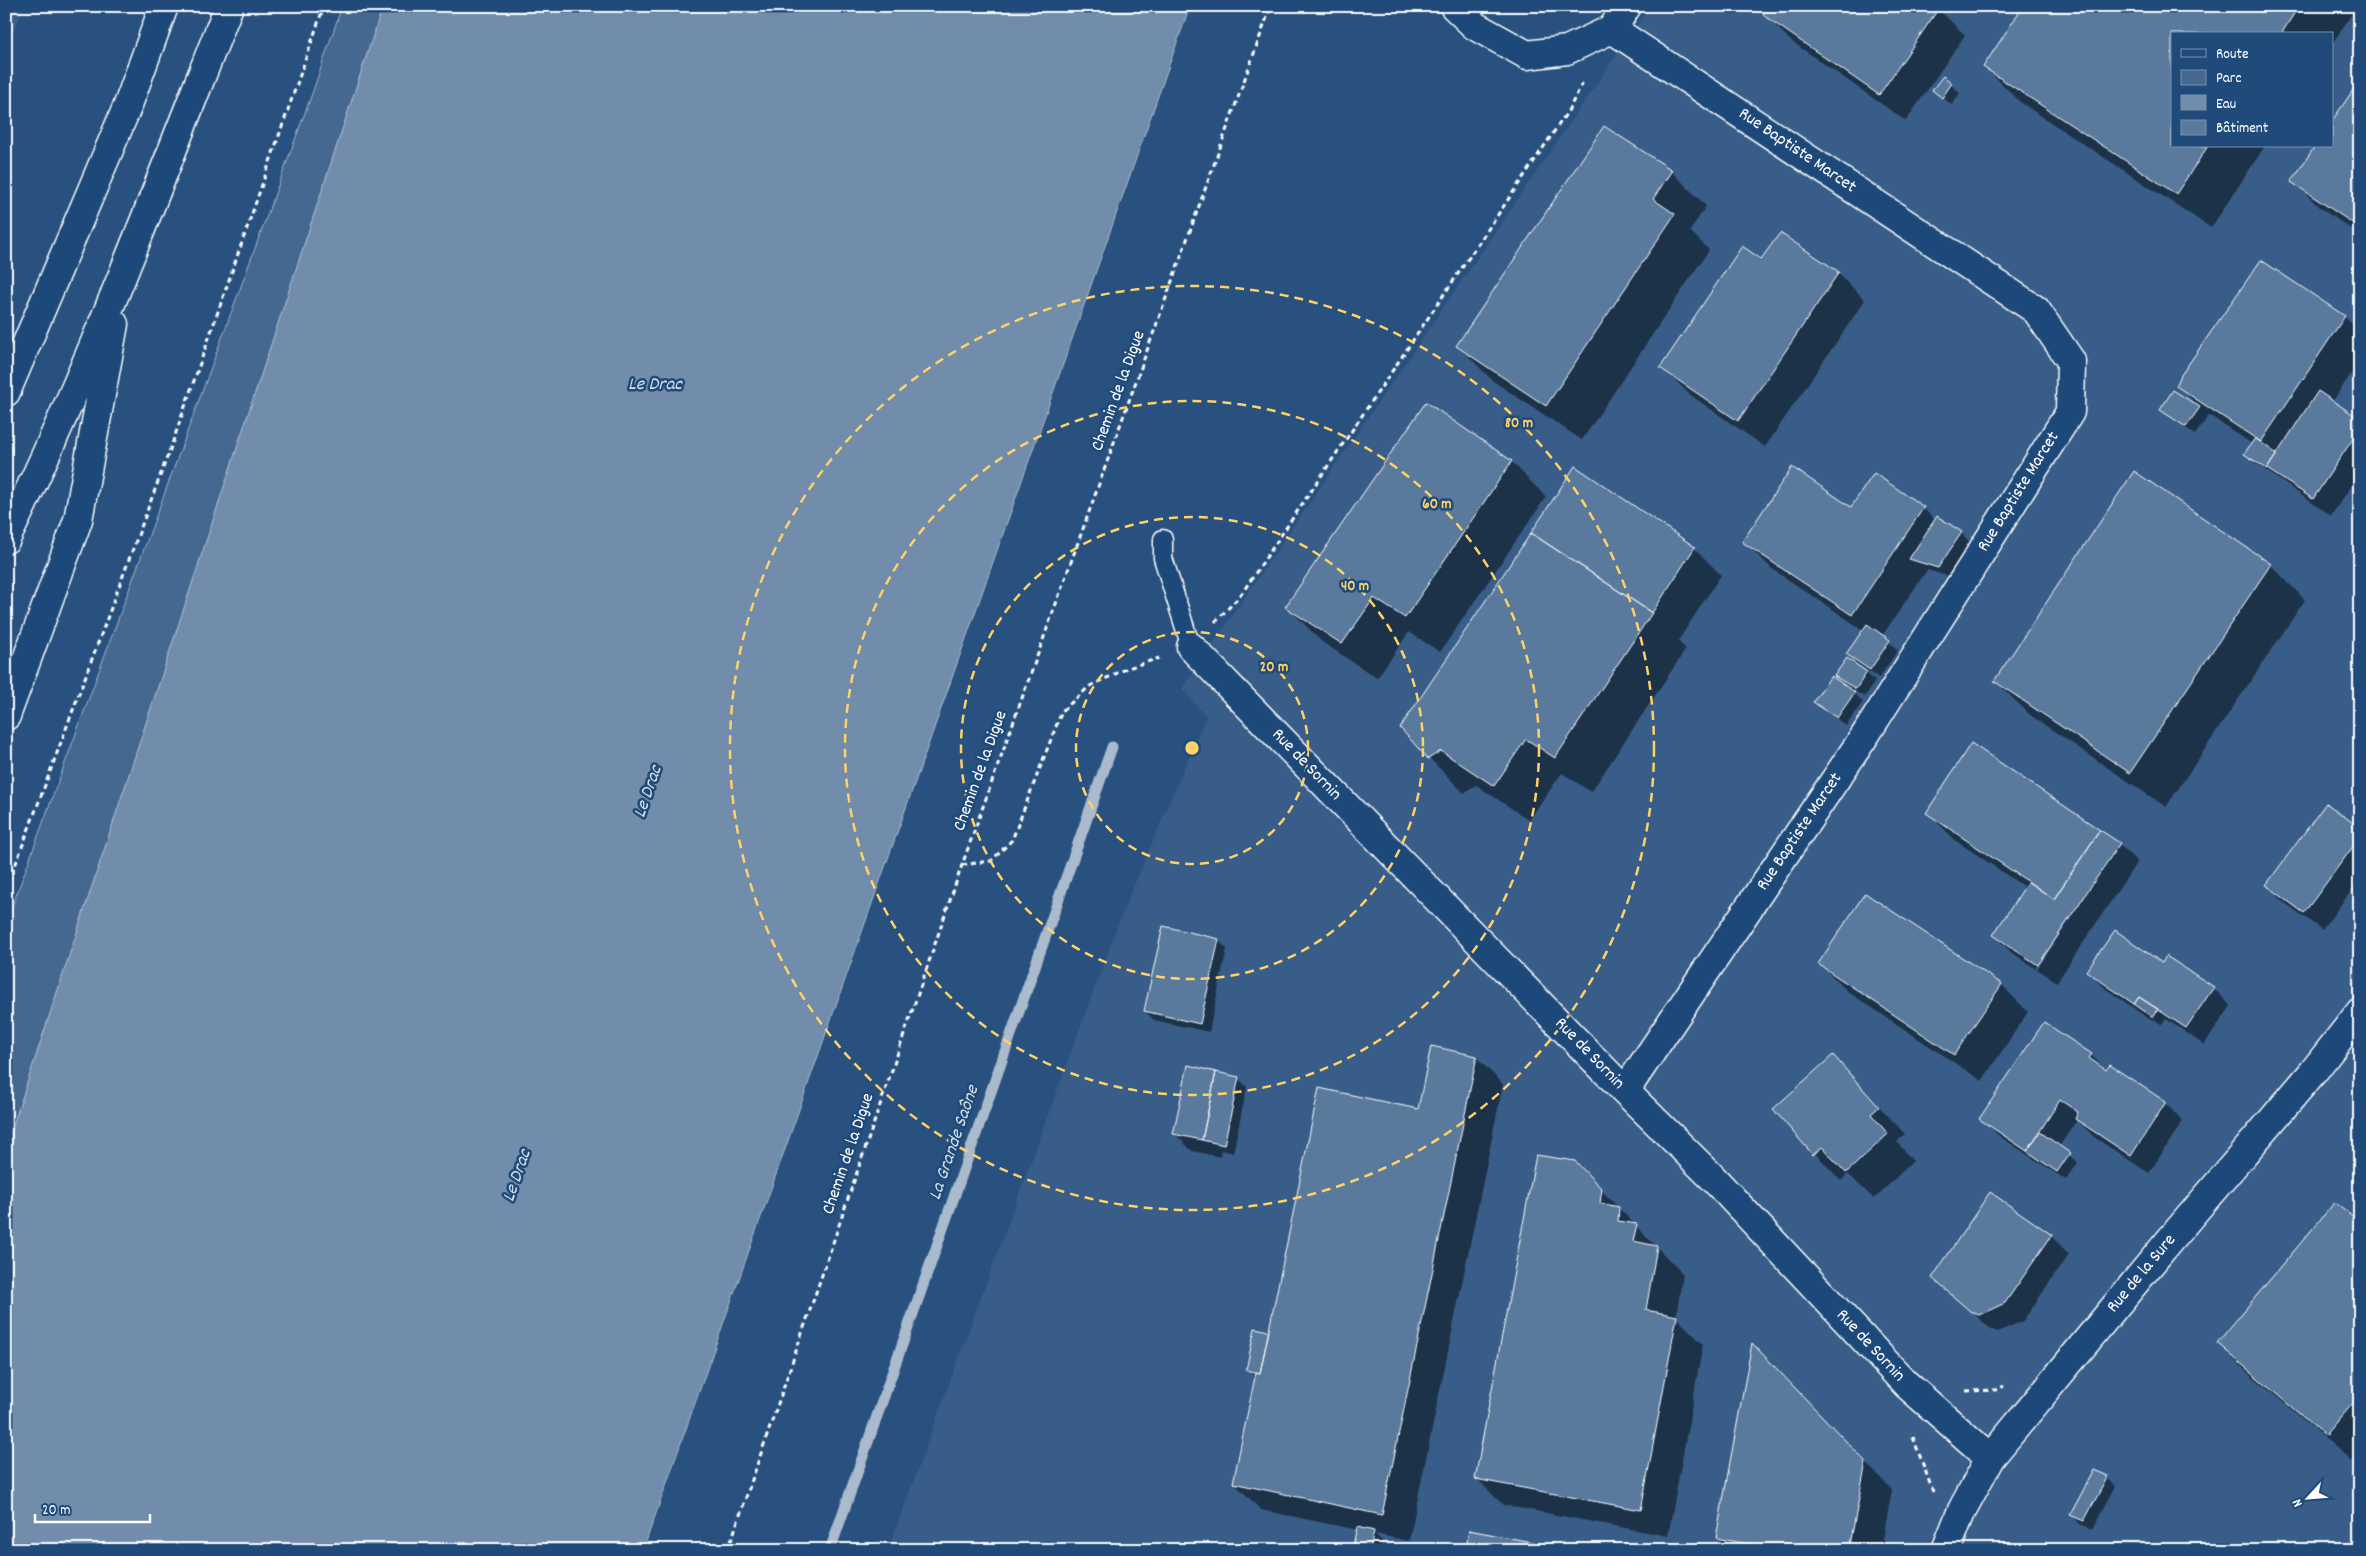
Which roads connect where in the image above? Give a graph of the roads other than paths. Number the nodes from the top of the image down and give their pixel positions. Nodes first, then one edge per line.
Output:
1 (164, 6) edge
2 (230, 6) edge
3 (1454, 6) edge
4 (1627, 6) edge
5 (1612, 29) junction
6 (124, 273) junction
7 (6, 392) edge
8 (6, 539) edge
9 (1163, 539) dead end
10 (1191, 647) joint
11 (6, 716) edge
12 (2360, 1012) edge
13 (1625, 1091) junction
14 (1990, 1458) junction
15 (1946, 1550) edge

1 - 7 main road
2 - 6 main road
3 - 5 main road
4 - 5 main road
5 - 13 main road, Rue Baptiste Marcet
6 - 8 main road
6 - 11 main road
9 - 10 lane
10 - 13 main road, Rue de Sornin
12 - 14 main road, Rue de la Sure
13 - 14 main road, Rue de Sornin
14 - 15 main road, Rue de la Sure

